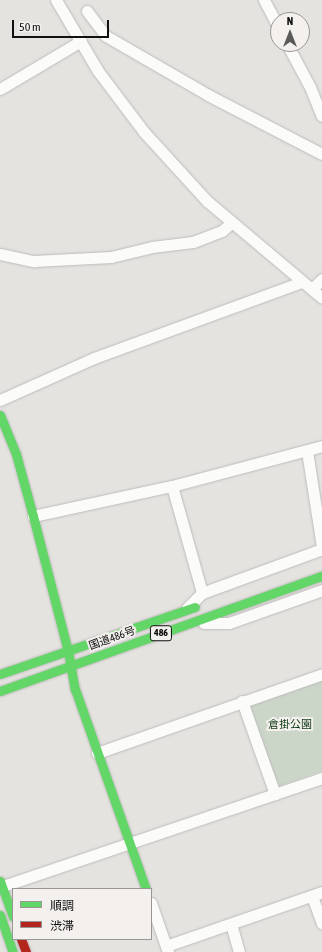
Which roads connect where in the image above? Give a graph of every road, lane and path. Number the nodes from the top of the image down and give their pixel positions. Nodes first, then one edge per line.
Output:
1 (56, 0) edge
2 (264, 0) edge
3 (87, 11) dead end
4 (270, 12) edge
5 (81, 41) junction
6 (291, 52) edge
7 (0, 89) edge
8 (322, 116) edge
9 (322, 154) edge
10 (232, 222) junction
11 (0, 254) edge
12 (322, 279) edge
13 (302, 282) junction
14 (312, 289) junction
15 (322, 298) edge
16 (1, 398) edge
17 (0, 415) edge
18 (322, 446) edge
19 (307, 451) junction
20 (172, 486) junction
21 (33, 516) junction
22 (322, 548) edge
23 (322, 576) edge
24 (322, 590) edge
25 (204, 598) junction
26 (184, 611) joint
27 (189, 623) junction
28 (68, 651) junction
29 (70, 665) junction
30 (0, 674) edge
31 (322, 674) edge
32 (0, 691) edge
33 (242, 701) junction
34 (97, 753) junction
35 (322, 778) edge
36 (274, 794) junction
37 (130, 844) junction
38 (1, 885) edge
39 (146, 888) edge
40 (317, 894) edge
41 (152, 906) edge
42 (12, 914) edge
43 (0, 915) edge
44 (322, 923) edge
45 (231, 924) junction
46 (21, 940) edge
47 (167, 949) edge
48 (13, 952) edge
49 (26, 952) edge
50 (239, 952) edge

1 - 5 street
2 - 4 street
3 - 9 street
5 - 7 street
5 - 10 street
6 - 8 street
10 - 11 street
10 - 13 street
12 - 14 street
13 - 14 street
13 - 16 street
14 - 15 street
17 - 21 main road
18 - 19 street
19 - 20 street
19 - 22 street
20 - 21 street
20 - 25 street
21 - 28 main road
22 - 25 street
23 - 27 main road, 国道486号 / 486
24 - 27 street
25 - 26 street
26 - 28 main road, 国道486号 / 486
27 - 29 main road, 国道486号 / 486
28 - 29 main road
28 - 30 main road, 国道486号 / 486
29 - 32 main road, 国道486号 / 486
29 - 34 main road
31 - 33 street
33 - 34 street
33 - 36 street
34 - 37 main road
35 - 36 street
36 - 37 street
37 - 38 street
37 - 39 main road
38 - 42 main road
40 - 44 street
40 - 45 street
41 - 47 street
43 - 48 main road
45 - 47 street
45 - 50 street
46 - 49 main road

